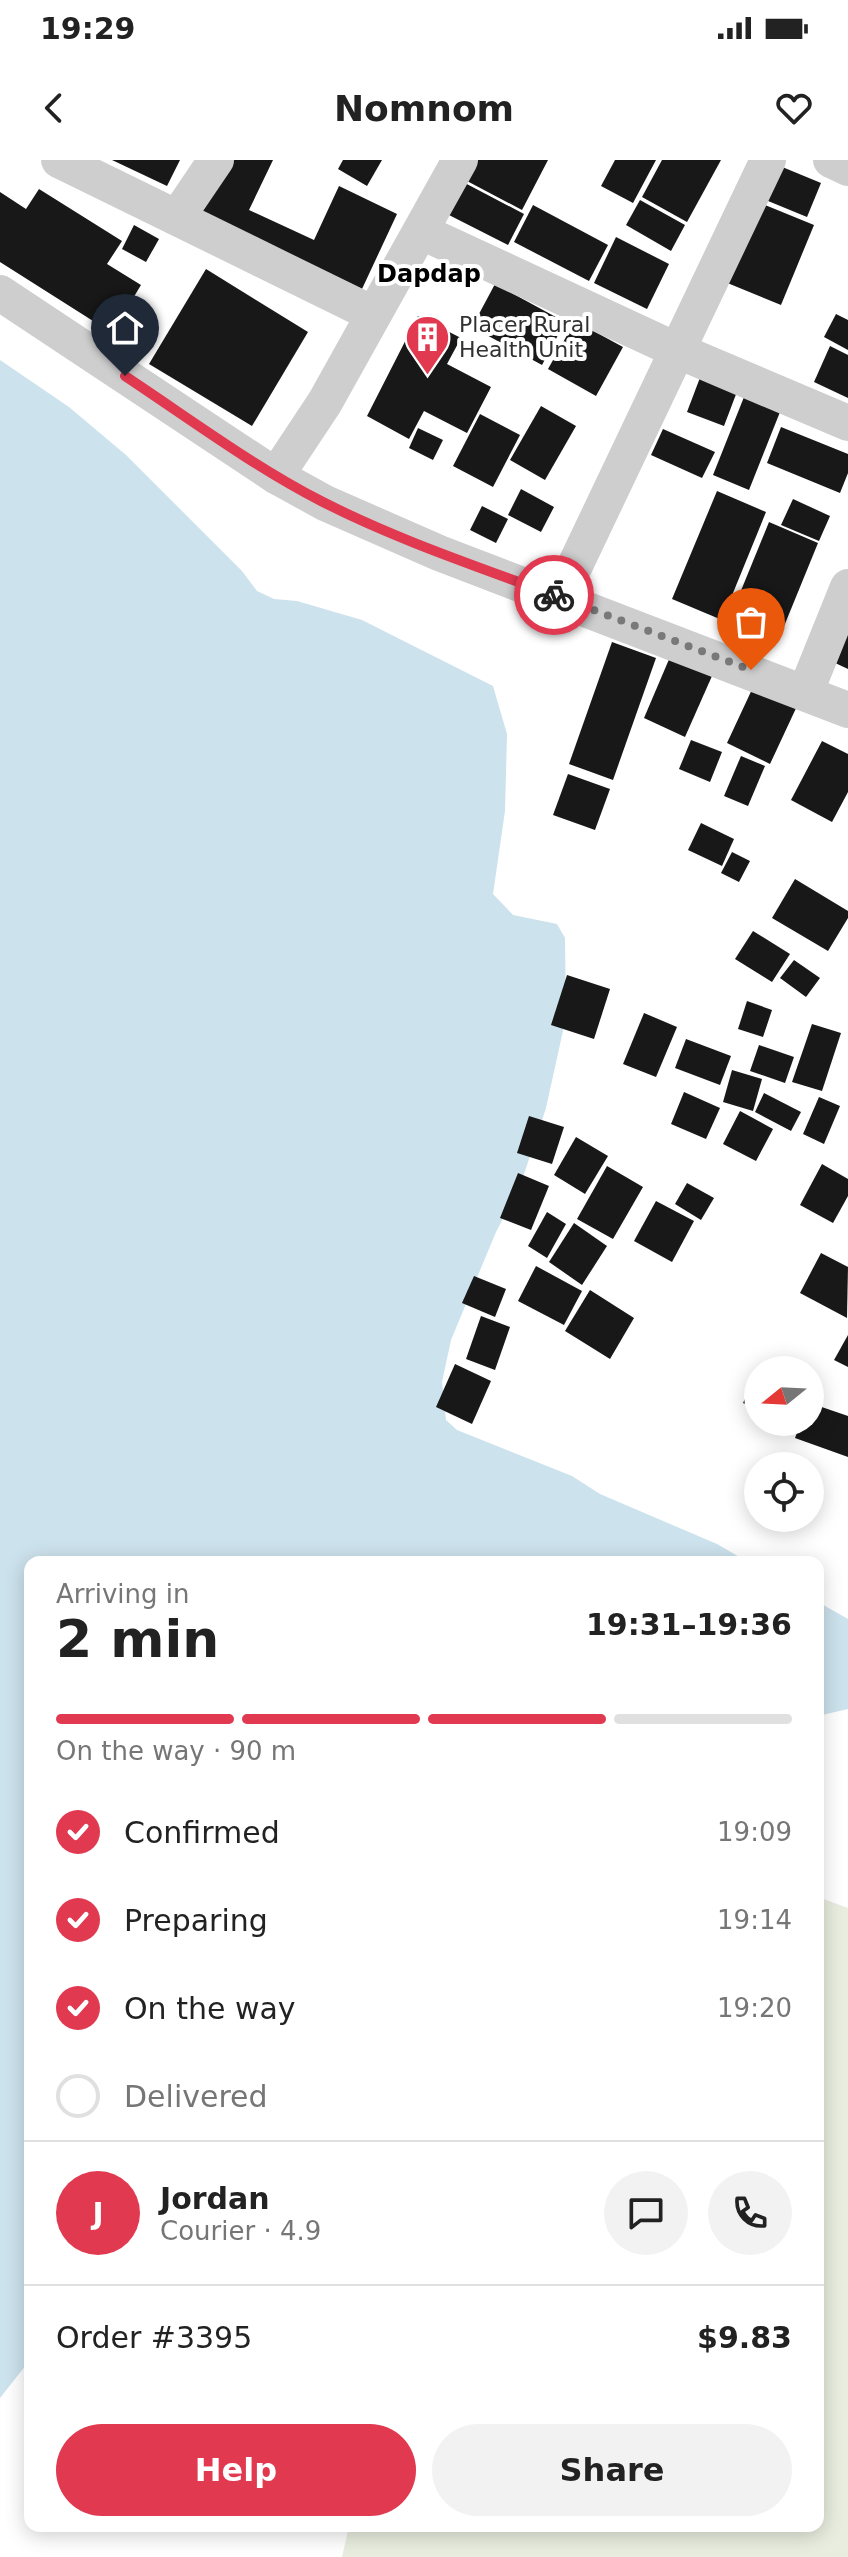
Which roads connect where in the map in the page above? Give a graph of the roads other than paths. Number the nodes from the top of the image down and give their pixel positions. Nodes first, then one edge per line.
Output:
1 (59, 160) edge
2 (216, 160) edge
3 (460, 160) edge
4 (768, 160) edge
5 (831, 160) edge
6 (848, 168) edge
7 (178, 216) junction
8 (422, 232) junction
9 (0, 293) edge
10 (373, 314) junction
11 (676, 350) junction
12 (848, 423) edge
13 (276, 476) junction
14 (848, 587) edge
15 (560, 597) junction
16 (806, 691) junction
17 (848, 710) edge

1 - 7 street
2 - 7 street
3 - 8 street
4 - 11 street
5 - 6 street
7 - 10 street
8 - 10 street
8 - 11 street
9 - 13 street
10 - 13 street
11 - 12 street
11 - 15 street
13 - 15 street
14 - 16 street
15 - 16 street
16 - 17 street

